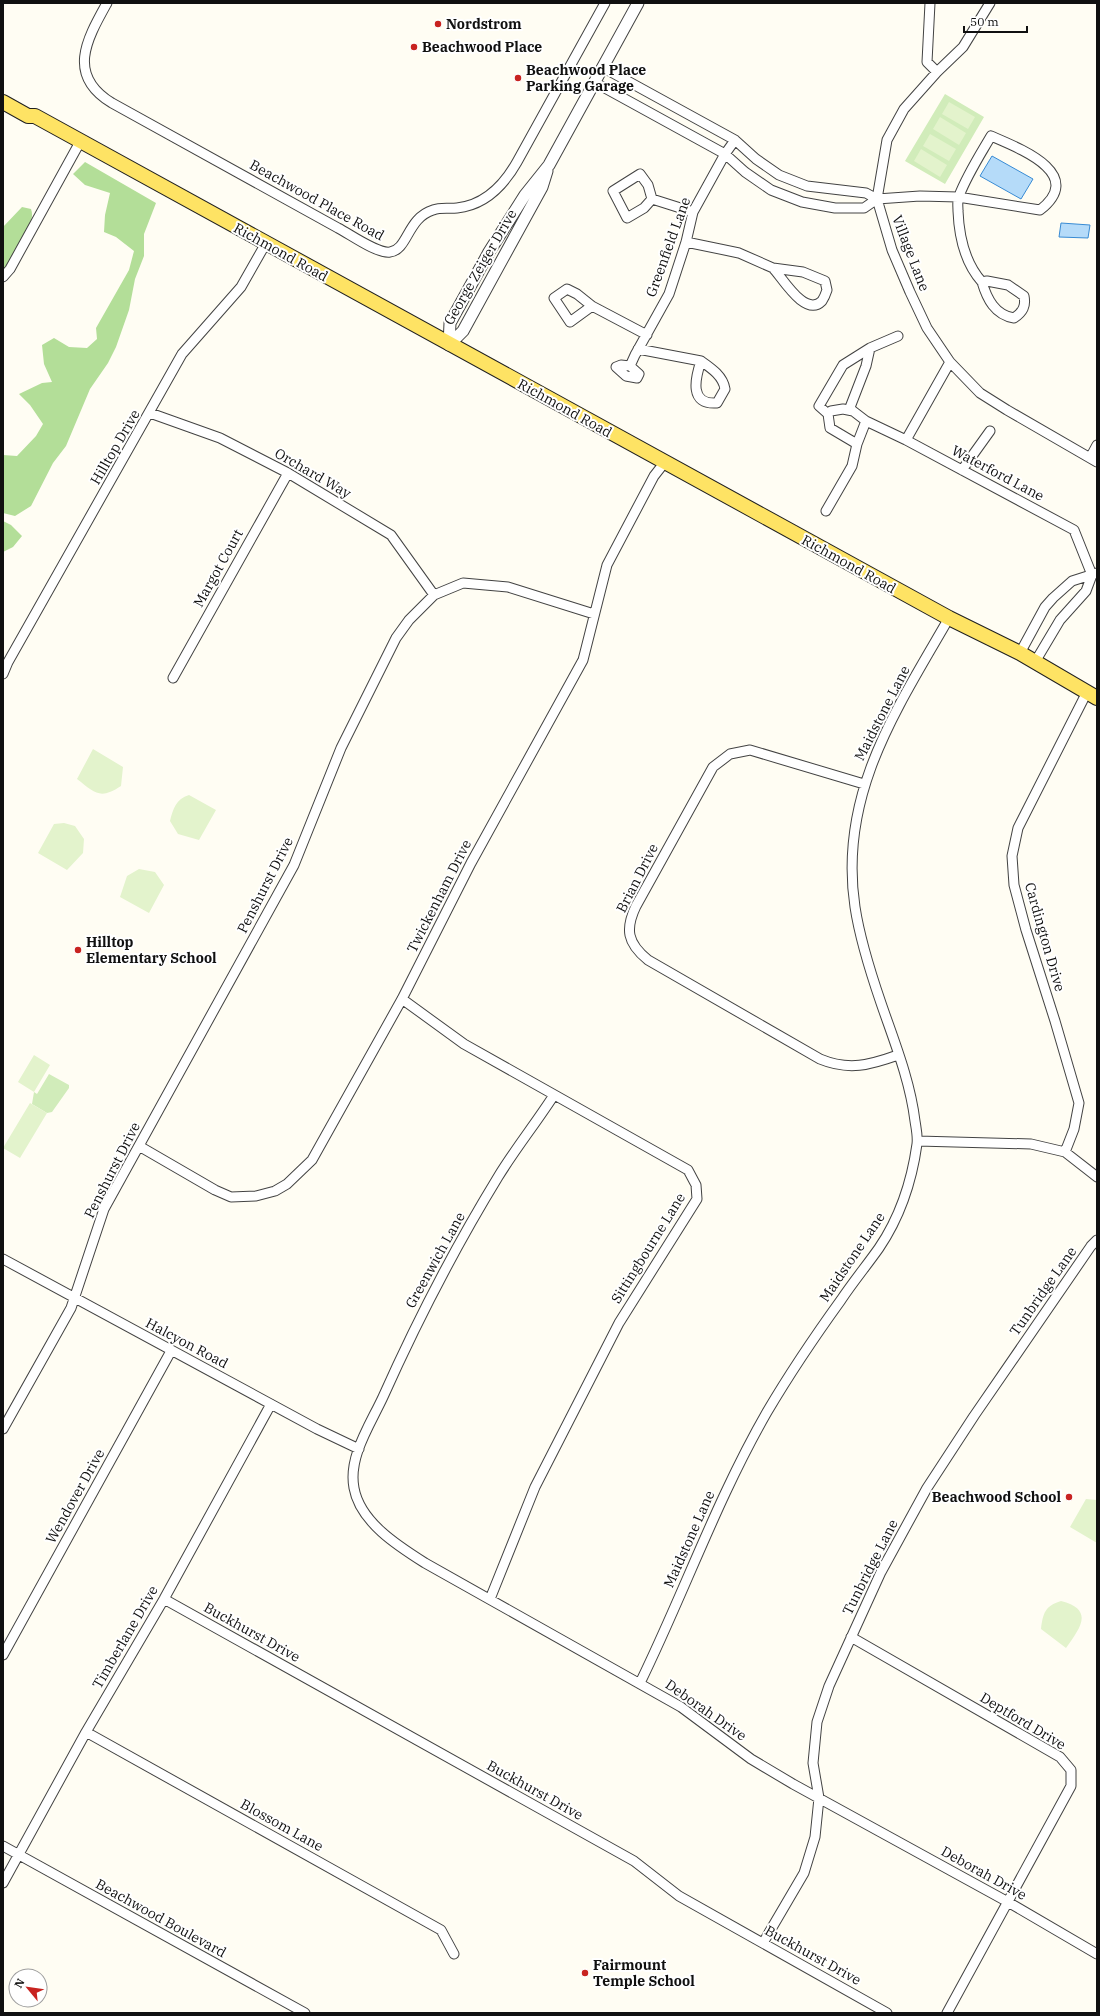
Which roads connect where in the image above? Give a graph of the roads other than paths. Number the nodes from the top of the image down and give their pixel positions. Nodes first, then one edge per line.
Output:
1 (107, 3) edge
2 (605, 3) edge
3 (638, 3) edge
4 (930, 3) edge
5 (990, 3) edge
6 (602, 67) junction
7 (937, 72) junction
8 (594, 82) junction
9 (3, 94) edge
10 (3, 102) edge
11 (35, 116) junction
12 (735, 140) junction
13 (80, 142) junction
14 (725, 154) junction
15 (549, 165) junction
16 (958, 197) junction
17 (652, 199) junction
18 (877, 199) junction
19 (693, 212) junction
20 (686, 242) junction
21 (266, 243) junction
22 (773, 268) junction
23 (3, 277) edge
24 (982, 282) junction
25 (592, 306) dead end
26 (647, 335) junction
27 (898, 336) dead end
28 (449, 344) junction
29 (870, 348) junction
30 (638, 349) junction
31 (701, 361) junction
32 (950, 362) junction
33 (630, 366) dead end
34 (849, 410) junction
35 (150, 413) junction
36 (828, 414) junction
37 (866, 421) junction
38 (990, 431) dead end
39 (906, 440) junction
40 (857, 444) junction
41 (1097, 445) edge
42 (1093, 460) edge
43 (665, 462) junction
44 (962, 470) junction
45 (288, 473) junction
46 (826, 511) dead end
47 (1094, 574) edge
48 (434, 595) junction
49 (594, 614) junction
50 (949, 618) junction
51 (1020, 653) junction
52 (1035, 662) junction
53 (3, 674) edge
54 (173, 678) dead end
55 (1092, 695) edge
56 (864, 784) junction
57 (402, 999) junction
58 (898, 1055) junction
59 (554, 1095) junction
60 (918, 1141) junction
61 (139, 1146) junction
62 (1065, 1152) junction
63 (1097, 1177) edge
64 (1097, 1240) edge
65 (3, 1259) edge
66 (74, 1298) junction
67 (171, 1351) junction
68 (271, 1404) junction
69 (3, 1429) edge
70 (359, 1449) junction
71 (164, 1599) junction
72 (490, 1599) junction
73 (851, 1637) junction
74 (3, 1654) edge
75 (640, 1683) junction
76 (86, 1732) junction
77 (819, 1798) junction
78 (3, 1846) edge
79 (19, 1855) junction
80 (3, 1883) edge
81 (1008, 1902) junction
82 (763, 1943) junction
83 (454, 1954) dead end
84 (1097, 1954) edge
85 (305, 2013) edge
86 (887, 2013) edge
87 (947, 2013) edge

1 - 2 street, Beachwood Place Road
3 - 6 street, George Zeiger Drive
4 - 7 street
5 - 7 street, Village Lane
6 - 8 street, George Zeiger Drive
6 - 12 street
7 - 18 street, Village Lane
8 - 14 street
8 - 15 street, George Zeiger Drive
9 - 11 main road, Richmond Road
10 - 11 main road, Richmond Road
11 - 13 main road, Richmond Road
12 - 14 street, Greenfield Lane
12 - 18 street
13 - 21 main road, Richmond Road
13 - 23 street
14 - 18 street
14 - 19 street, Greenfield Lane
15 - 28 street, George Zeiger Drive
15 - 28 street, George Zeiger Drive
16 - 16 street
16 - 18 street
16 - 24 street
17 - 17 street
17 - 19 street
18 - 32 street, Village Lane
19 - 20 street, Greenfield Lane
20 - 22 street
20 - 26 street, Greenfield Lane
21 - 28 main road, Richmond Road
21 - 35 street, Hilltop Drive
22 - 22 street
24 - 24 street
25 - 26 street
26 - 30 street, Greenfield Lane
27 - 29 street
28 - 43 main road, Richmond Road
29 - 34 street
29 - 36 street
30 - 31 street
30 - 33 street, Greenfield Lane
31 - 31 street
32 - 39 street
32 - 42 street, Village Lane
34 - 36 street
34 - 37 street, Waterford Lane
35 - 45 street, Orchard Way
35 - 53 street, Hilltop Drive
36 - 40 street
37 - 39 street, Waterford Lane
37 - 40 street
38 - 44 street
39 - 44 street, Waterford Lane
40 - 46 street
41 - 42 street
43 - 49 street, Twickenham Drive
43 - 50 main road, Richmond Road
44 - 47 street, Waterford Lane
45 - 48 street, Orchard Way
45 - 54 street, Margot Court
47 - 51 street
47 - 52 street
48 - 49 street, Penshurst Drive
48 - 61 street, Penshurst Drive
49 - 57 street, Twickenham Drive
50 - 51 main road, Richmond Road
50 - 56 street, Maidstone Lane
51 - 52 main road, Richmond Road
52 - 55 main road, Richmond Road
55 - 62 street, Cardington Drive
56 - 58 street, Maidstone Lane
56 - 58 street, Brian Drive
57 - 59 street, Sittingbourne Lane
57 - 61 street, Twickenham Drive
58 - 60 street, Maidstone Lane
59 - 70 street, Greenwich Lane
59 - 72 street, Sittingbourne Lane
60 - 62 street
60 - 75 street, Maidstone Lane
61 - 66 street, Penshurst Drive
62 - 63 street
64 - 73 street, Tunbridge Lane
65 - 66 street, Halcyon Road
66 - 67 street, Halcyon Road
66 - 69 street, Penshurst Drive
67 - 68 street, Halcyon Road
67 - 74 street, Wendover Drive
68 - 70 street, Halcyon Road
68 - 71 street, Timberlane Drive
70 - 72 street, Deborah Drive
71 - 76 street, Timberlane Drive
71 - 82 street, Buckhurst Drive
72 - 75 street, Deborah Drive
73 - 77 street, Tunbridge Lane
73 - 81 street, Deptford Drive
75 - 77 street, Deborah Drive
76 - 79 street, Timberlane Drive
76 - 83 street, Blossom Lane
77 - 81 street, Deborah Drive
77 - 82 street, Tunbridge Lane
78 - 79 street, Beachwood Boulevard
79 - 80 street, Timberlane Drive
79 - 85 street, Beachwood Boulevard
81 - 84 street, Deborah Drive
81 - 87 street
82 - 86 street, Buckhurst Drive

